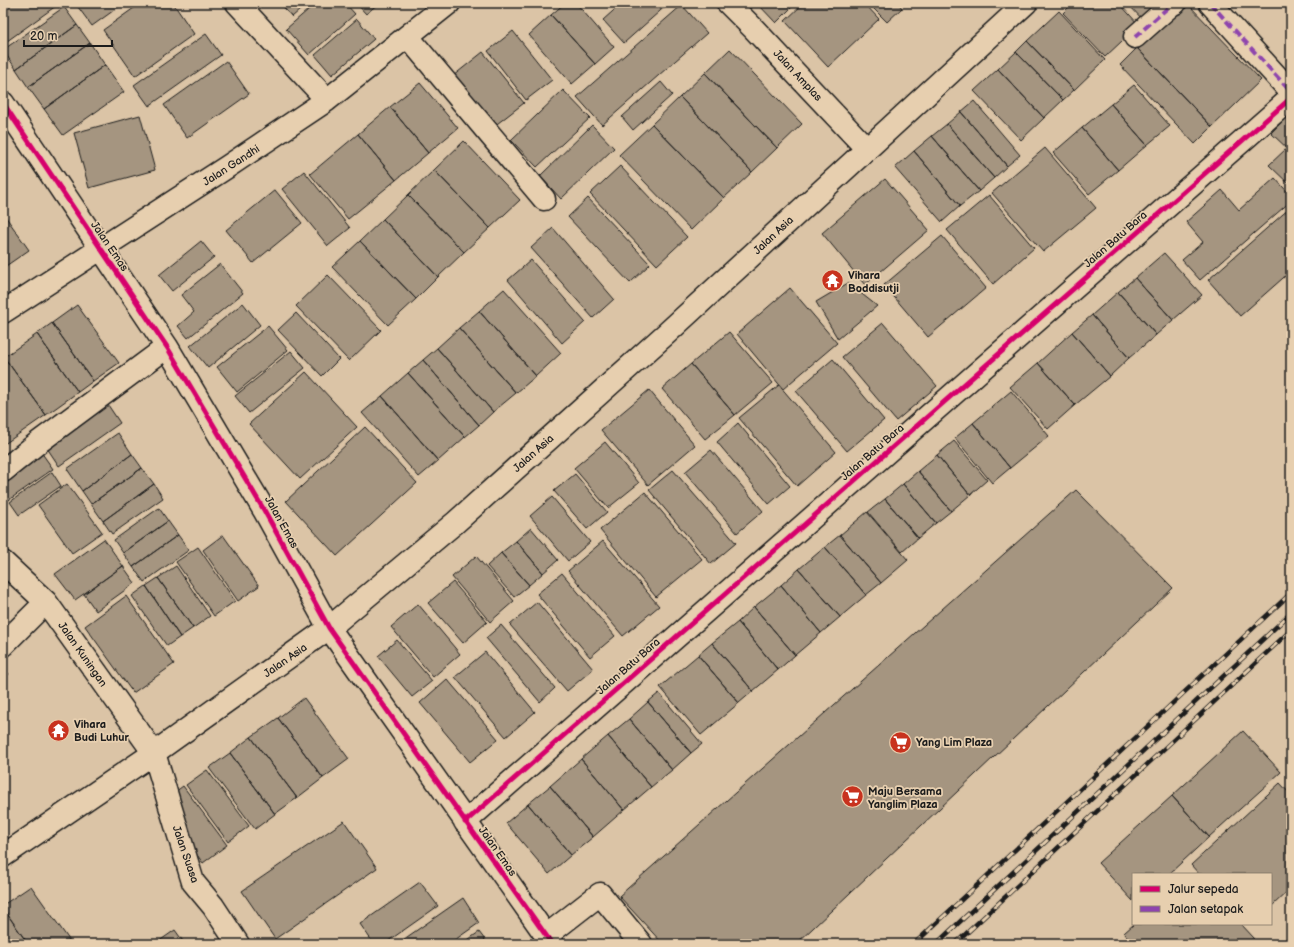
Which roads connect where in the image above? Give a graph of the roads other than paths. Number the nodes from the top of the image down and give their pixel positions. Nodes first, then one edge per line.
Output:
1 (237, 3) edge
2 (449, 3) edge
3 (728, 3) edge
4 (1026, 3) edge
5 (1175, 3) edge
6 (1210, 3) edge
7 (408, 37) junction
8 (1135, 37) dead end
9 (1291, 92) edge
10 (1291, 98) edge
11 (327, 100) junction
12 (3, 103) edge
13 (867, 149) junction
14 (544, 199) dead end
15 (100, 249) junction
16 (3, 312) edge
17 (167, 347) junction
18 (3, 471) edge
19 (3, 562) edge
20 (46, 602) junction
21 (329, 628) junction
22 (3, 645) edge
23 (154, 753) junction
24 (466, 822) junction
25 (3, 856) edge
26 (549, 940) edge
27 (238, 944) edge
28 (641, 944) edge

1 - 11 street
2 - 7 street, Jalan Gandhi
3 - 13 street, Jalan Amplas
4 - 13 street, Jalan Asia
5 - 8 street
6 - 9 street
7 - 11 street, Jalan Gandhi
7 - 14 street
10 - 24 street, Jalan Batu Bara
11 - 15 street, Jalan Gandhi
12 - 15 street, Jalan Emas
13 - 21 street, Jalan Asia
15 - 16 street, Jalan Gandhi
15 - 17 street, Jalan Emas
17 - 18 street
17 - 21 street, Jalan Emas
19 - 20 street, Jalan Kuningan
20 - 22 street
20 - 23 street, Jalan Kuningan
21 - 23 street, Jalan Asia
21 - 24 street, Jalan Emas
23 - 25 street, Jalan Asia
23 - 27 street, Jalan Suasa
24 - 26 street, Jalan Emas
26 - 28 street

